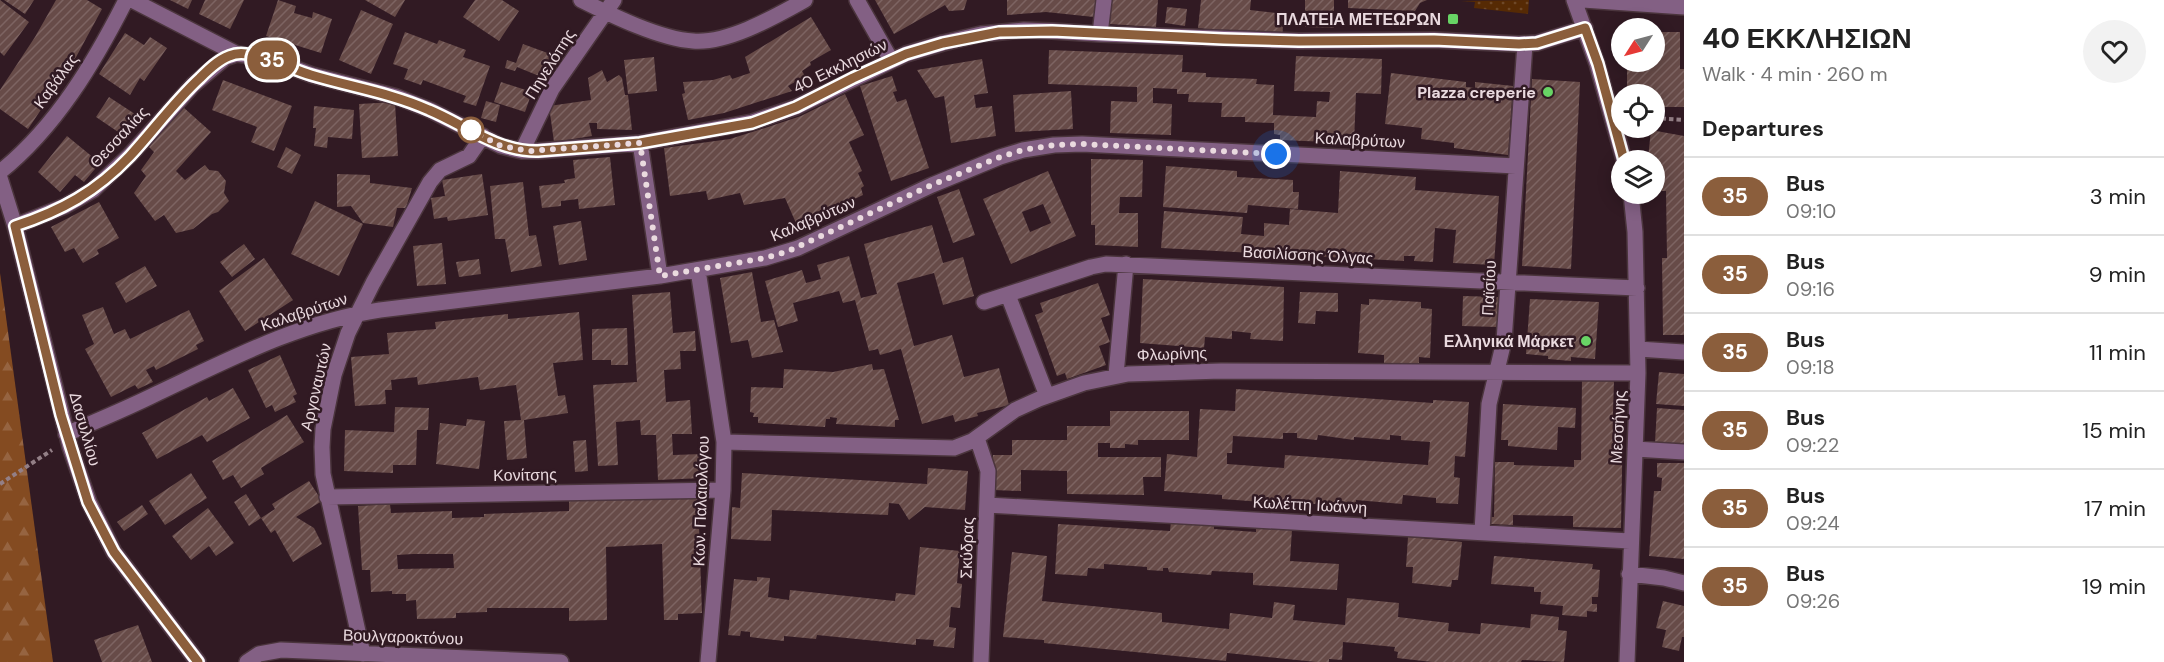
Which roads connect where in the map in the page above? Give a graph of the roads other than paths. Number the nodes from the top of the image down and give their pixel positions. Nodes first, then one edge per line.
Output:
1 (126, 0) edge
2 (132, 0) edge
3 (581, 0) edge
4 (805, 0) edge
5 (856, 0) edge
6 (1104, 0) edge
7 (1574, 0) edge
8 (1583, 0) edge
9 (609, 6) edge
10 (1684, 7) edge
11 (1585, 28) junction
12 (1100, 34) junction
13 (1525, 44) junction
14 (237, 54) junction
15 (891, 60) junction
16 (483, 136) junction
17 (640, 143) junction
18 (1621, 150) edge
19 (522, 151) junction
20 (1516, 166) junction
21 (0, 172) edge
22 (0, 178) edge
23 (3, 194) edge
24 (1632, 204) edge
25 (15, 226) junction
26 (1126, 264) junction
27 (698, 270) junction
28 (660, 276) junction
29 (1507, 283) junction
30 (1637, 288) junction
31 (1008, 295) junction
32 (984, 302) dead end
33 (356, 314) junction
34 (1638, 350) junction
35 (1684, 352) edge
36 (1496, 373) junction
37 (1638, 373) junction
38 (1116, 375) junction
39 (1047, 396) junction
40 (66, 434) junction
41 (977, 438) junction
42 (724, 442) junction
43 (1635, 448) junction
44 (1684, 452) edge
45 (723, 490) junction
46 (327, 497) junction
47 (987, 505) junction
48 (1482, 532) junction
49 (1630, 541) junction
50 (1629, 574) junction
51 (1684, 583) edge
52 (363, 654) junction
53 (198, 662) edge
54 (247, 662) edge
55 (561, 662) edge
56 (708, 662) edge
57 (981, 662) edge
58 (1627, 662) edge

1 - 21 street, Καβάλας
2 - 14 street, 40 Εκκλησιών
3 - 9 street
4 - 9 street
5 - 15 street
6 - 12 street
7 - 11 street
8 - 10 street
9 - 19 street, Πηνελόπης
11 - 13 street, 40 Εκκλησιών
11 - 18 street
12 - 13 street, 40 Εκκλησιών
12 - 15 street, 40 Εκκλησιών
13 - 20 street, Παϊσίου
14 - 16 street, 40 Εκκλησιών
14 - 25 street, Θεσσαλίας
15 - 17 street, 40 Εκκλησιών
16 - 19 street, 40 Εκκλησιών
16 - 33 street, Αργοναυτών
17 - 19 street, 40 Εκκλησιών
17 - 28 street
20 - 27 street, Καλαβρύτων
20 - 29 street, Παϊσίου
22 - 23 street, Δασυλλίου
23 - 25 street, Δασυλλίου
24 - 30 street, Μεσσήνης
25 - 40 street, Δασυλλίου
26 - 29 street, Βασιλίσσης Όλγας
26 - 31 street, Βασιλίσσης Όλγας
26 - 38 street
27 - 28 street, Καλαβρύτων
27 - 42 street, Κων. Παλαιολόγου
28 - 33 street, Καλαβρύτων
29 - 30 street, Βασιλίσσης Όλγας
29 - 36 street, Παϊσίου
30 - 34 street, Μεσσήνης
31 - 32 street, Βασιλίσσης Όλγας
31 - 39 street
33 - 40 street, Καλαβρύτων
33 - 46 street, Αργοναυτών
34 - 35 street
34 - 37 street, Μεσσήνης
36 - 37 street, Φλωρίνης
36 - 38 street, Φλωρίνης
36 - 48 street, Παϊσίου
37 - 43 street, Μεσσήνης
38 - 39 street, Φλωρίνης
39 - 41 street, Φλωρίνης
40 - 53 street, Δασυλλίου
41 - 42 street, Φλωρίνης
41 - 47 street, Σκύδρας
42 - 45 street, Κων. Παλαιολόγου
43 - 44 street
43 - 49 street, Μεσσήνης
45 - 46 street, Κονίτσης
45 - 56 street, Κων. Παλαιολόγου
46 - 52 street, Αργοναυτών
47 - 48 street, Κωλέττη Ιωάννη
47 - 57 street, Σκύδρας
48 - 49 street, Κωλέττη Ιωάννη
49 - 50 street, Μεσσήνης
50 - 51 street
50 - 58 street, Μεσσήνης
52 - 54 street, Βουλγαροκτόνου
52 - 55 street, Βουλγαροκτόνου

